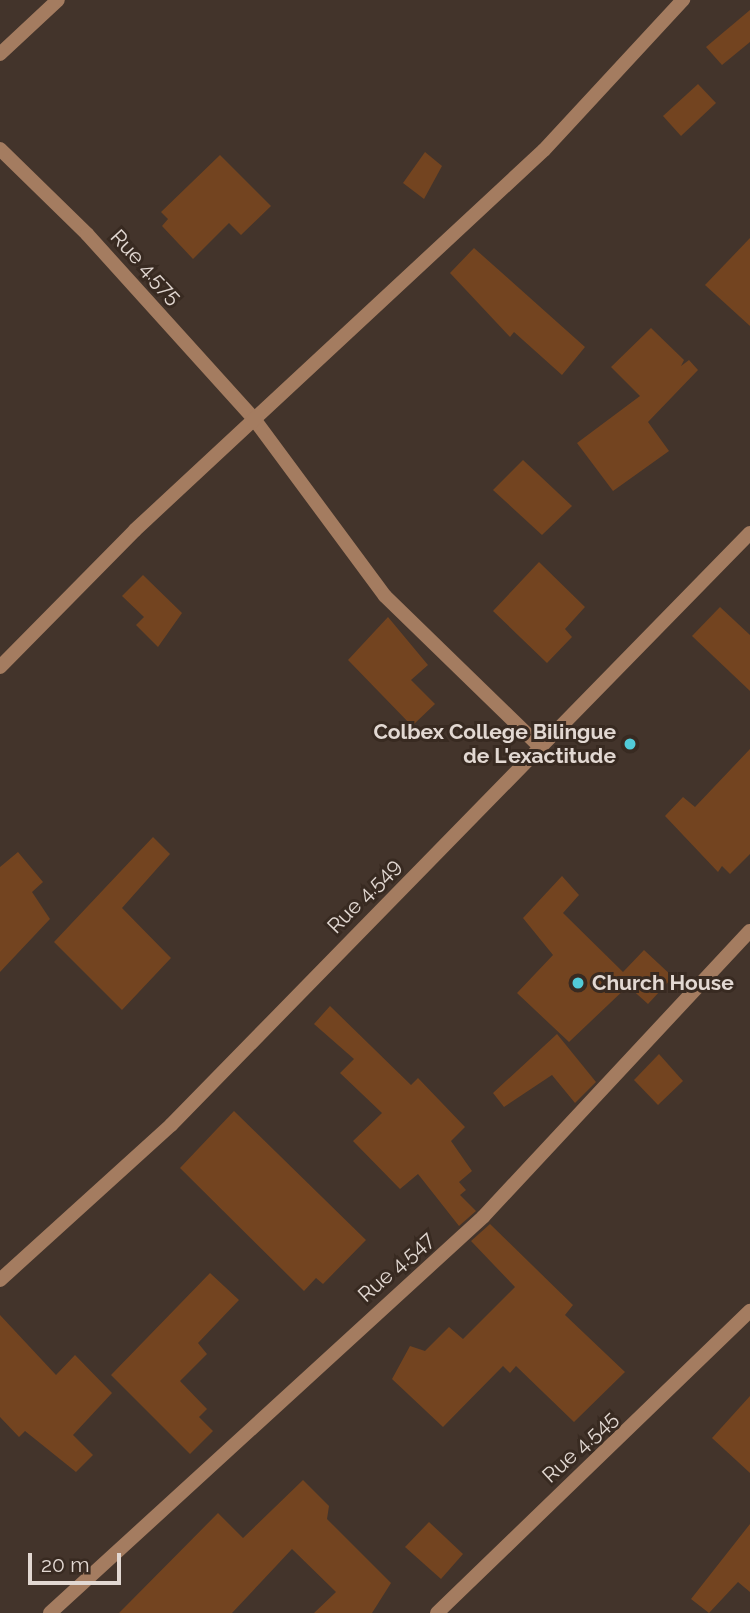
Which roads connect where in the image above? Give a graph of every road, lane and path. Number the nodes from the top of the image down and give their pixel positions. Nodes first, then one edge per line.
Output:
1 (58, 0) edge
2 (683, 0) edge
3 (0, 54) edge
4 (0, 149) edge
5 (254, 419) junction
6 (750, 533) edge
7 (0, 667) edge
8 (539, 747) junction
9 (750, 931) edge
10 (0, 1280) edge
11 (750, 1311) edge
12 (50, 1613) edge
13 (437, 1613) edge

1 - 3 street
2 - 5 street
4 - 5 street, Rue 4.575
5 - 7 street
5 - 8 street, Rue 4.575
6 - 8 street, Rue 4.549
8 - 10 street, Rue 4.549
9 - 12 street, Rue 4.547
11 - 13 street, Rue 4.545

